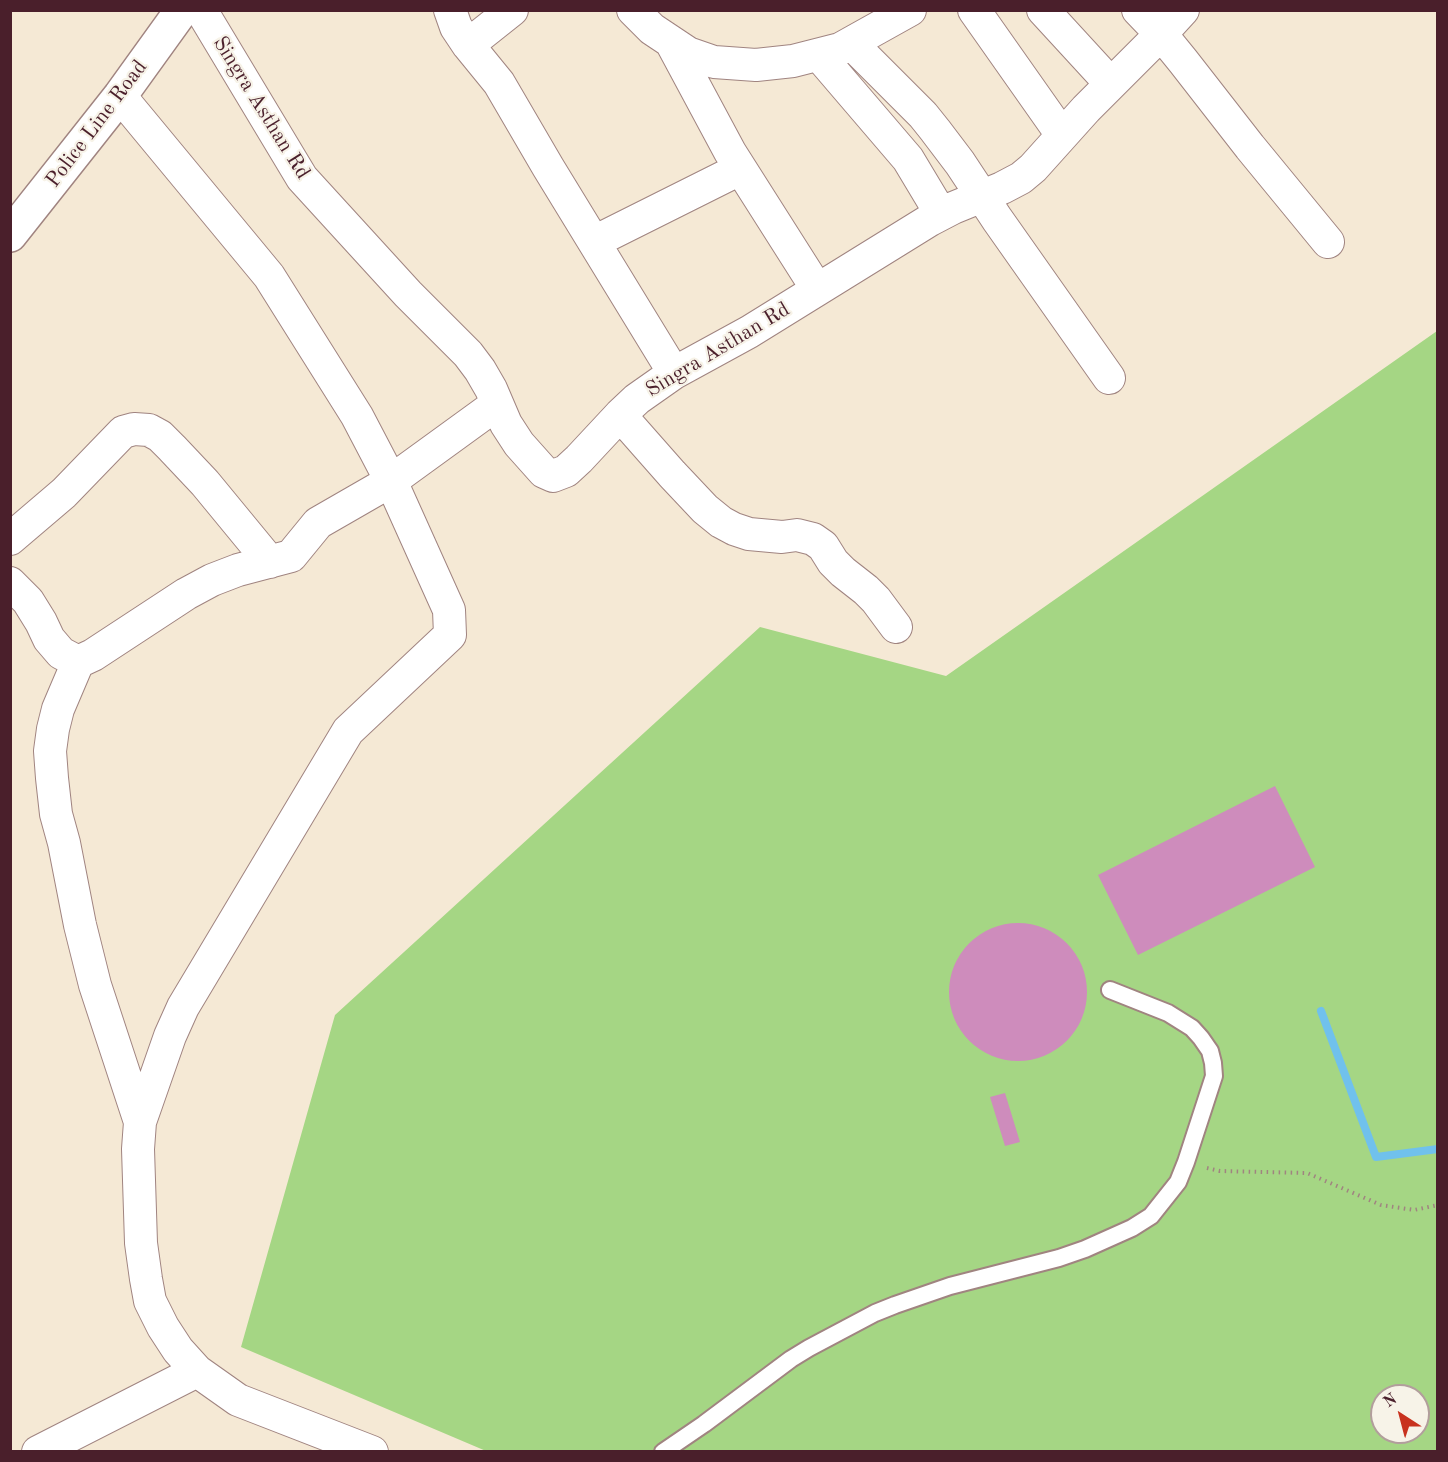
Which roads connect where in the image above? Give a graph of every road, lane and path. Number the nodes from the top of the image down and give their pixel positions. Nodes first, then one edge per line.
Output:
1 (182, 10) edge
2 (201, 10) edge
3 (450, 10) edge
4 (512, 10) edge
5 (910, 10) edge
6 (974, 10) edge
7 (1043, 10) edge
8 (1138, 10) edge
9 (1183, 10) edge
10 (644, 14) edge
11 (1161, 34) junction
12 (671, 42) junction
13 (851, 43) junction
14 (468, 45) junction
15 (819, 55) junction
16 (1111, 84) junction
17 (120, 96) junction
18 (1062, 135) junction
19 (740, 168) junction
20 (982, 196) junction
21 (941, 214) junction
22 (10, 235) edge
23 (594, 242) junction
24 (1328, 242) dead end
25 (817, 289) junction
26 (674, 373) junction
27 (1109, 378) dead end
28 (497, 404) junction
29 (620, 415) junction
30 (391, 481) junction
31 (10, 539) edge
32 (270, 562) junction
33 (10, 583) edge
34 (896, 627) dead end
35 (78, 662) junction
36 (1110, 990) dead end
37 (140, 1122) junction
38 (1186, 1162) junction
39 (1437, 1205) edge
40 (197, 1371) junction
41 (38, 1452) edge
42 (372, 1452) edge
43 (663, 1452) edge

1 - 17 street, Police Line Road
2 - 28 street, Singra Asthan Rd
3 - 14 street
4 - 14 street
5 - 13 street
6 - 18 street
7 - 16 street
8 - 11 street
9 - 11 street, Singra Asthan Rd
10 - 12 street
11 - 16 street, Singra Asthan Rd
11 - 24 street
12 - 15 street
12 - 19 street
13 - 15 street
13 - 20 street
14 - 23 street
15 - 21 street
16 - 18 street, Singra Asthan Rd
17 - 22 street, Police Line Road
17 - 30 street
18 - 20 street, Singra Asthan Rd
19 - 23 street
19 - 25 street
20 - 21 street, Singra Asthan Rd
20 - 27 street
21 - 25 street, Singra Asthan Rd
23 - 26 street
25 - 26 street, Singra Asthan Rd
26 - 29 street, Singra Asthan Rd
28 - 29 street, Singra Asthan Rd
28 - 30 street
29 - 34 street
30 - 32 street
30 - 37 street
31 - 32 street
32 - 35 street
33 - 35 street
35 - 37 street
36 - 38 lane
37 - 40 street
38 - 39 path
38 - 43 lane
40 - 41 street
40 - 42 street

